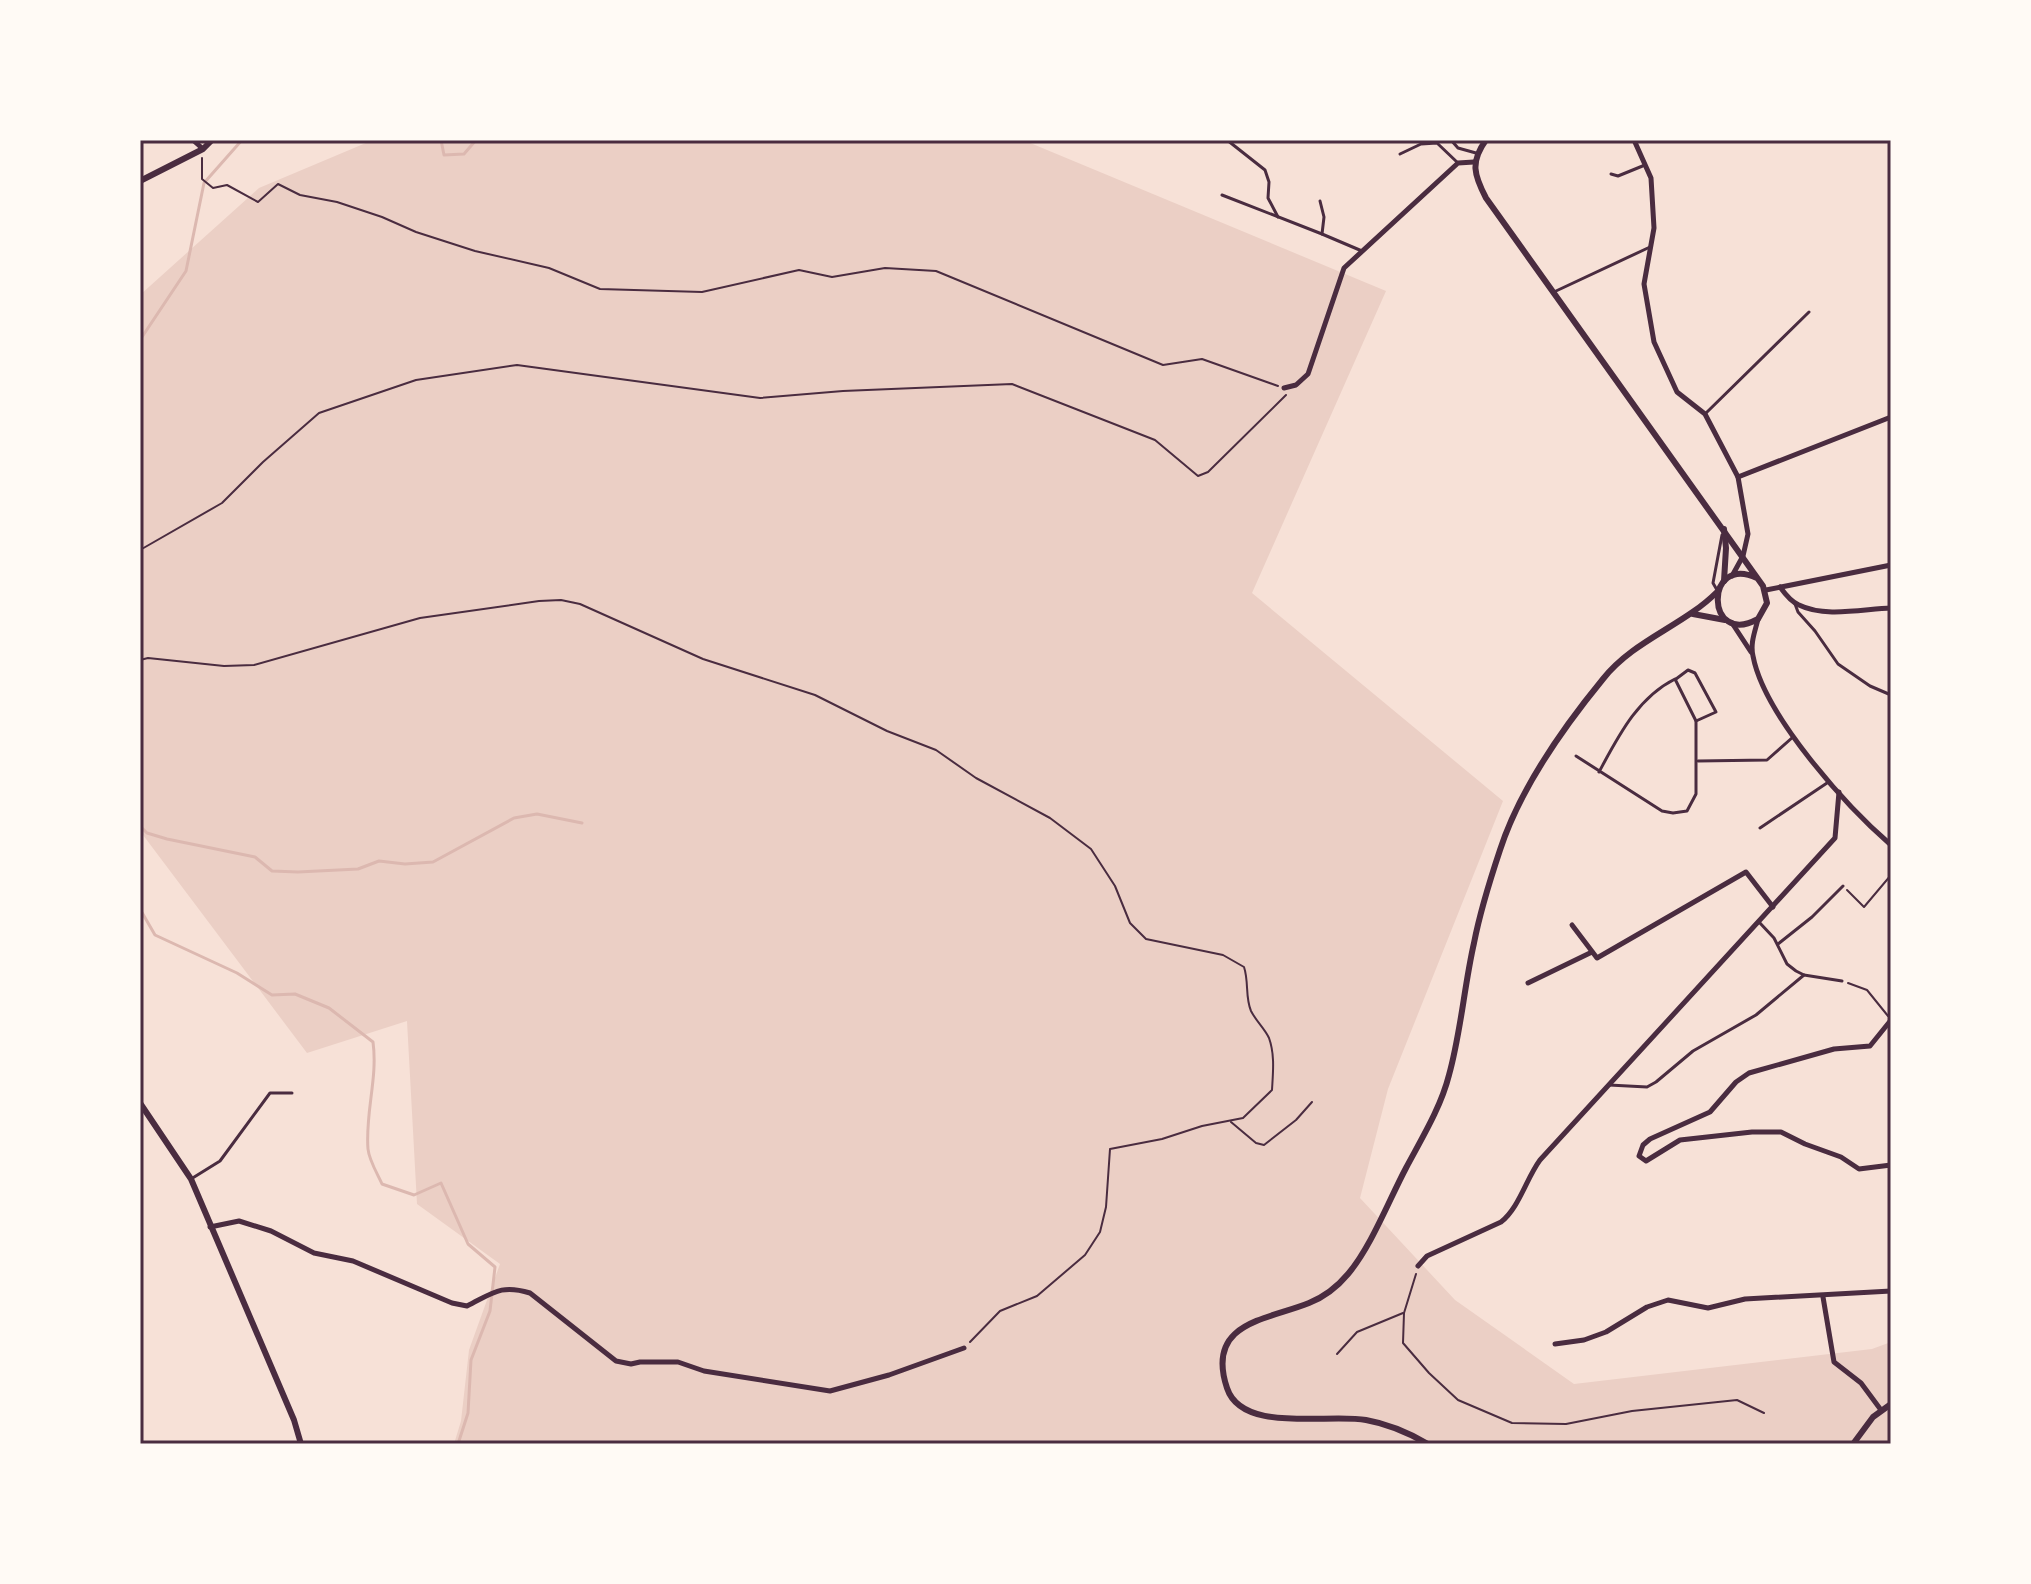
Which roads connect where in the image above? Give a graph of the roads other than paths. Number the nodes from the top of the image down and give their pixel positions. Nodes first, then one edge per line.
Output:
1 (193, 140) edge
2 (212, 140) edge
3 (1227, 140) edge
4 (1451, 140) edge
5 (1486, 140) edge
6 (1634, 140) edge
7 (203, 149) junction
8 (1476, 153) junction
9 (1400, 154) dead end
10 (1474, 162) junction
11 (1458, 163) junction
12 (1645, 165) junction
13 (1611, 174) dead end
14 (141, 182) edge
15 (1222, 195) dead end
16 (1320, 201) dead end
17 (1278, 217) junction
18 (1322, 234) junction
19 (1650, 247) junction
20 (1362, 251) junction
21 (1554, 292) junction
22 (1809, 312) dead end
23 (1285, 392) road end
24 (1705, 414) junction
25 (1891, 417) edge
26 (1738, 477) junction
27 (1723, 527) junction
28 (1743, 556) junction
29 (1891, 565) edge
30 (1732, 576) junction
31 (1757, 578) junction
32 (1724, 581) junction
33 (1780, 587) junction
34 (1766, 590) junction
35 (1717, 592) junction
36 (1795, 603) junction
37 (1891, 608) edge
38 (1693, 614) junction
39 (1758, 619) junction
40 (1730, 622) junction
41 (1752, 653) junction
42 (1675, 679) junction
43 (1891, 695) edge
44 (1696, 721) junction
45 (1794, 736) junction
46 (1576, 756) dead end
47 (1698, 761) junction
48 (1599, 772) junction
49 (1830, 781) junction
50 (1839, 792) junction
51 (1760, 828) dead end
52 (1891, 845) edge
53 (1843, 886) road end
54 (1773, 907) junction
55 (1759, 922) junction
56 (1572, 925) dead end
57 (1778, 944) junction
58 (1592, 952) junction
59 (1804, 975) junction
60 (1842, 981) road end
61 (1528, 983) dead end
62 (1891, 1020) edge
63 (1606, 1085) junction
64 (292, 1093) dead end
65 (140, 1103) edge
66 (1891, 1165) edge
67 (191, 1179) junction
68 (210, 1227) junction
69 (1418, 1266) road end
70 (1891, 1291) edge
71 (1823, 1297) junction
72 (1555, 1344) dead end
73 (964, 1348) road end
74 (1891, 1404) edge
75 (1881, 1410) junction
76 (301, 1444) edge
77 (1428, 1444) edge
78 (1853, 1444) edge

1 - 7 street
2 - 7 street
3 - 17 lane
4 - 8 lane
5 - 8 street
6 - 12 street
7 - 14 street
8 - 10 street
9 - 11 lane
10 - 11 street
10 - 21 street
11 - 20 street
12 - 13 lane
12 - 19 street
15 - 17 lane
16 - 18 lane
17 - 18 lane
18 - 20 lane
19 - 21 lane
19 - 24 street
20 - 23 street
21 - 27 street
22 - 24 lane
24 - 26 street
25 - 26 street
26 - 28 street
27 - 28 street
27 - 32 street
27 - 35 lane
28 - 30 street
28 - 31 street
29 - 33 street
30 - 31 street
30 - 32 street
31 - 34 street
32 - 35 street
33 - 34 street
33 - 36 street
34 - 39 street
35 - 38 street
35 - 40 street
36 - 37 street
36 - 43 lane
38 - 40 street
38 - 77 street
39 - 40 street
39 - 41 street
40 - 41 street
41 - 45 street
42 - 44 lane
42 - 44 lane
42 - 48 lane
44 - 47 lane
45 - 47 lane
45 - 49 street
46 - 48 lane
47 - 48 lane
49 - 50 street
49 - 51 lane
50 - 52 street
50 - 54 street
53 - 57 lane
54 - 55 street
54 - 58 street
55 - 57 lane
55 - 63 street
56 - 58 street
57 - 59 lane
58 - 61 street
59 - 60 lane
59 - 63 lane
62 - 66 street
63 - 69 street
64 - 67 lane
65 - 67 street
67 - 68 street
68 - 73 street
68 - 76 street
70 - 71 street
71 - 72 street
71 - 75 street
74 - 75 street
75 - 78 street

